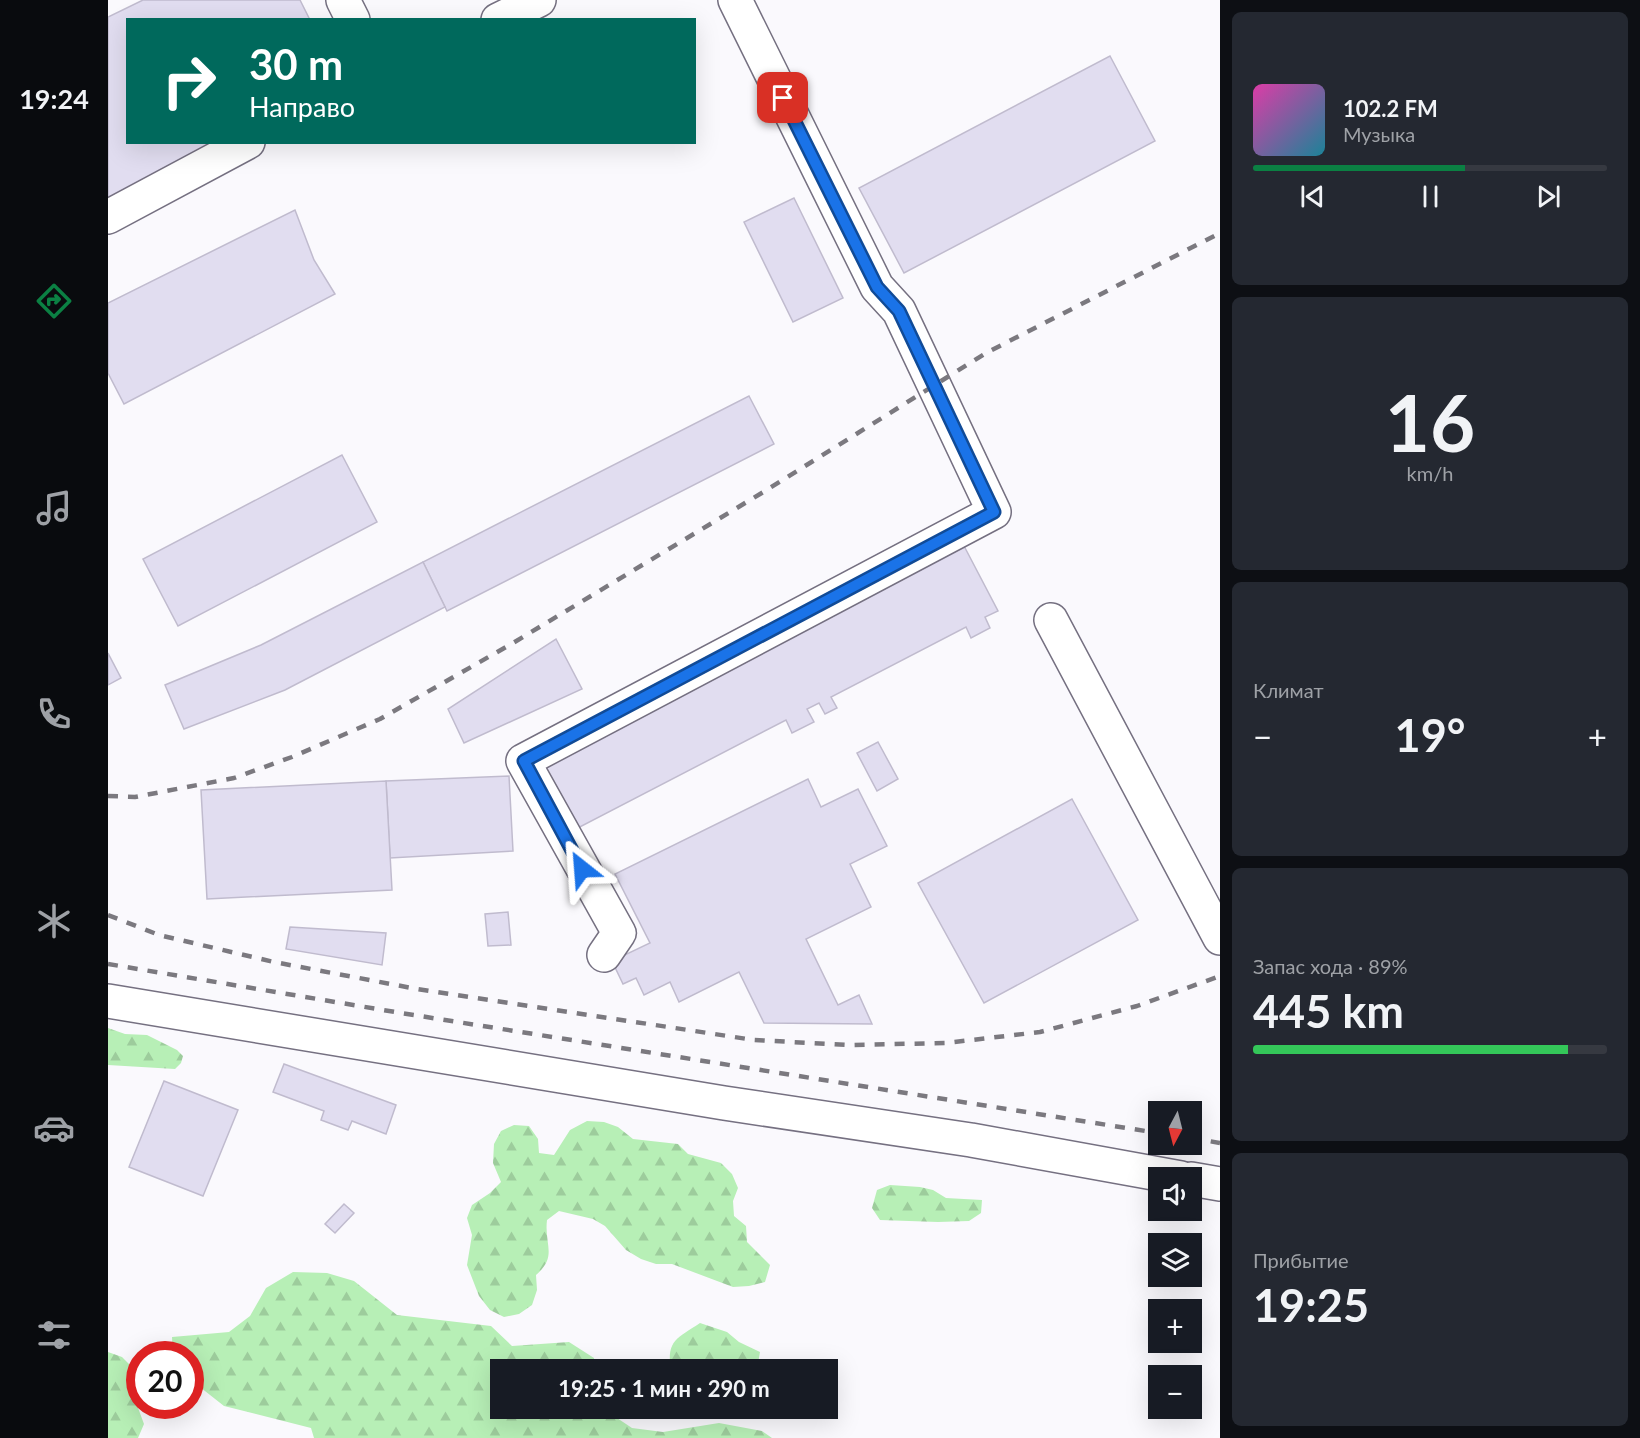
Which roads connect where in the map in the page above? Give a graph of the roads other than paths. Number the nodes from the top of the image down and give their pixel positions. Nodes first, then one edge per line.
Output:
1 (343, 0) edge
2 (539, 0) edge
3 (735, 0) edge
4 (351, 18) edge
5 (502, 18) edge
6 (244, 144) edge
7 (108, 217) edge
8 (1051, 620) dead end
9 (1220, 938) edge
10 (603, 955) dead end
11 (108, 1001) edge
12 (1148, 1172) edge
13 (1202, 1181) edge
14 (1220, 1184) edge

1 - 4 lane
2 - 5 lane
3 - 10 lane
6 - 7 lane
8 - 9 lane
11 - 12 lane
13 - 14 lane

